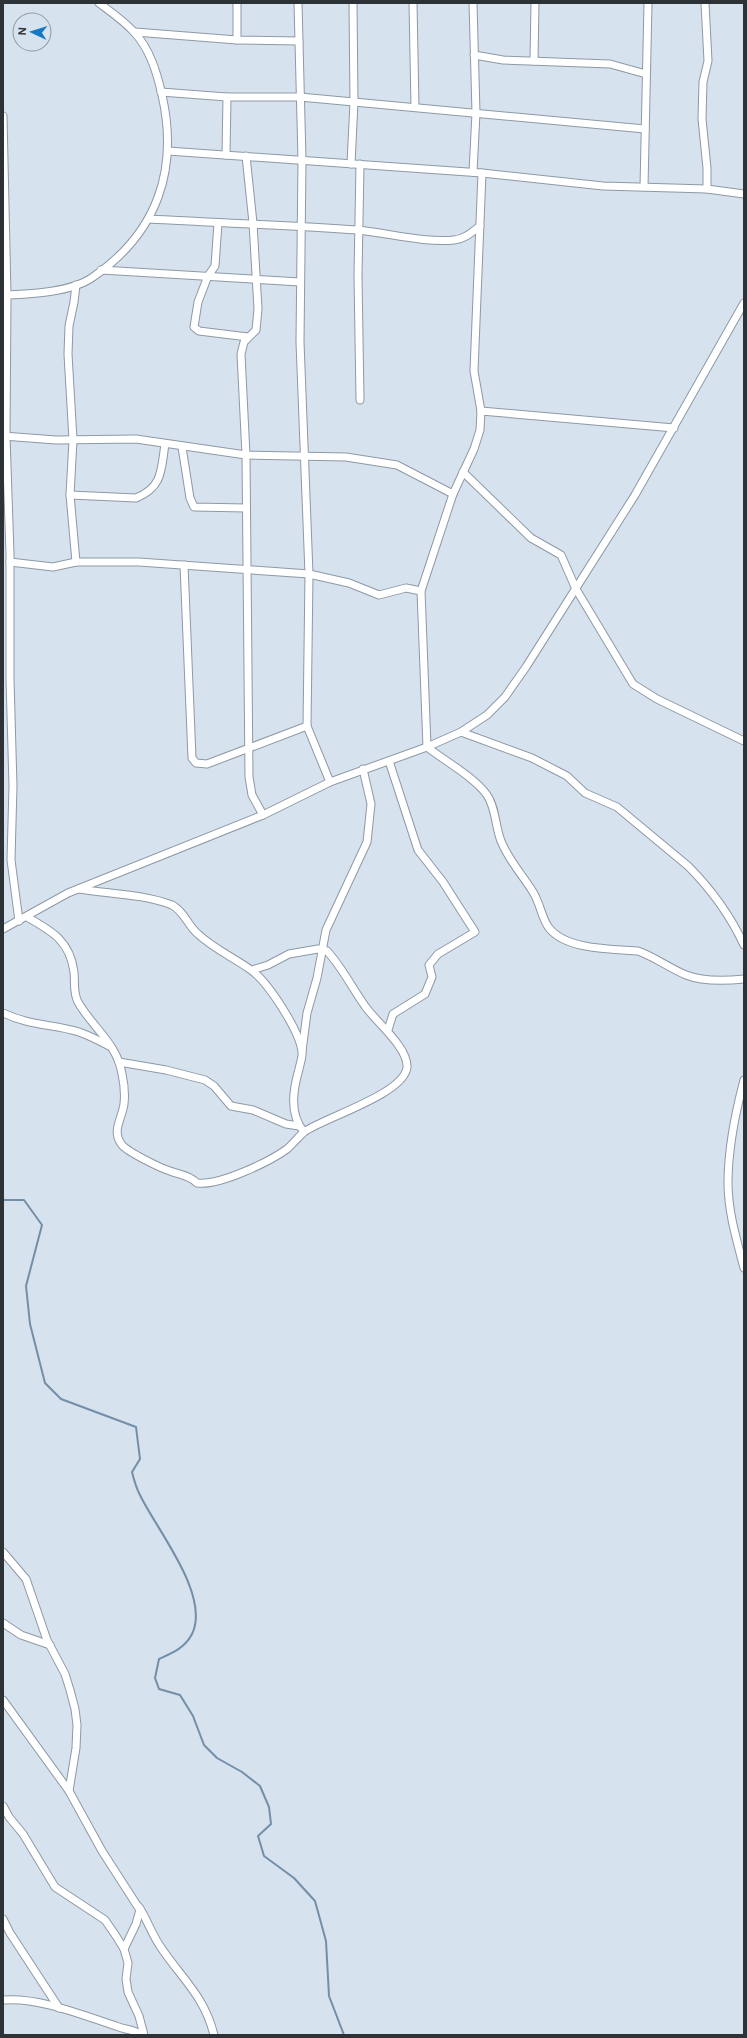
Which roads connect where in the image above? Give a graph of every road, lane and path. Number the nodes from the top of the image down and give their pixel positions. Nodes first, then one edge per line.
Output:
1 (99, 3) edge
2 (238, 3) edge
3 (298, 3) edge
4 (353, 3) edge
5 (413, 3) edge
6 (473, 3) edge
7 (535, 3) edge
8 (648, 3) edge
9 (705, 3) edge
10 (135, 32) junction
11 (237, 40) junction
12 (298, 41) junction
13 (474, 55) junction
14 (534, 61) junction
15 (646, 74) junction
16 (161, 92) junction
17 (227, 97) junction
18 (300, 97) junction
19 (354, 102) junction
20 (415, 107) junction
21 (476, 113) junction
22 (3, 116) edge
23 (645, 129) junction
24 (168, 151) junction
25 (226, 155) junction
26 (246, 156) junction
27 (302, 160) junction
28 (351, 164) junction
29 (360, 164) junction
30 (473, 172) junction
31 (482, 173) junction
32 (644, 187) junction
33 (707, 189) junction
34 (744, 194) edge
35 (149, 219) junction
36 (218, 223) junction
37 (253, 223) junction
38 (480, 226) junction
39 (301, 228) junction
40 (358, 230) junction
41 (101, 270) junction
42 (208, 276) junction
43 (257, 281) junction
44 (300, 282) junction
45 (76, 285) junction
46 (7, 295) junction
47 (744, 303) edge
48 (248, 338) junction
49 (360, 400) dead end
50 (481, 411) junction
51 (674, 428) junction
52 (5, 436) edge
53 (73, 440) junction
54 (165, 444) junction
55 (182, 447) junction
56 (246, 455) junction
57 (305, 455) junction
58 (5, 468) edge
59 (463, 472) junction
60 (453, 494) junction
61 (70, 495) junction
62 (246, 508) junction
63 (10, 562) junction
64 (76, 562) junction
65 (184, 565) junction
66 (246, 570) junction
67 (7, 572) edge
68 (309, 574) junction
69 (576, 589) junction
70 (421, 591) junction
71 (10, 631) junction
72 (3, 635) edge
73 (3, 726) edge
74 (11, 726) junction
75 (307, 726) junction
76 (461, 732) junction
77 (744, 741) edge
78 (250, 747) junction
79 (427, 747) junction
80 (389, 761) junction
81 (363, 768) junction
82 (330, 782) junction
83 (264, 815) junction
84 (10, 860) junction
85 (3, 862) edge
86 (79, 888) junction
87 (27, 917) junction
88 (19, 921) junction
89 (3, 929) edge
90 (744, 945) edge
91 (323, 949) junction
92 (252, 970) junction
93 (744, 980) edge
94 (3, 1012) edge
95 (388, 1030) junction
96 (113, 1048) junction
97 (302, 1051) junction
98 (119, 1062) junction
99 (744, 1080) edge
100 (299, 1126) junction
101 (304, 1132) junction
102 (744, 1268) edge
103 (3, 1552) edge
104 (3, 1623) edge
105 (50, 1645) junction
106 (3, 1700) edge
107 (69, 1791) junction
108 (3, 1806) edge
109 (139, 1907) junction
110 (3, 1920) edge
111 (124, 1948) junction
112 (3, 2000) edge
113 (59, 2008) junction
114 (125, 2032) edge
115 (143, 2035) edge
116 (214, 2035) edge

1 - 10 street
2 - 11 street
3 - 12 street
4 - 19 street
5 - 20 street
6 - 13 street
7 - 14 street
8 - 15 street
9 - 33 street
10 - 11 street
10 - 16 street
11 - 12 street
12 - 18 street
13 - 14 street
13 - 21 street
14 - 15 street
15 - 23 street
16 - 17 street
16 - 24 street
17 - 18 street
17 - 25 street
18 - 19 street
18 - 27 street
19 - 20 street
19 - 28 street
20 - 21 street
21 - 23 street
21 - 30 street
22 - 46 street
23 - 32 street
24 - 25 street
24 - 35 street
25 - 26 street
26 - 27 street
26 - 37 street
27 - 28 street
27 - 39 street
28 - 29 street
29 - 30 street
29 - 40 street
30 - 31 street
31 - 32 street
31 - 38 street
32 - 33 street
33 - 34 street
35 - 36 street
35 - 41 street
36 - 37 street
36 - 42 street
37 - 39 street
37 - 43 street
38 - 40 street
38 - 50 street
39 - 40 street
39 - 44 street
40 - 49 street
41 - 42 street
41 - 45 street
42 - 43 street
42 - 48 street
43 - 44 street
43 - 48 street
44 - 57 street
45 - 46 street
45 - 53 street
46 - 52 street
47 - 51 street
48 - 56 street
50 - 51 street
50 - 59 street
51 - 69 street
52 - 53 street
52 - 58 street
53 - 54 street
53 - 61 street
54 - 55 street
54 - 61 street
55 - 56 street
55 - 62 street
56 - 57 street
56 - 62 street
57 - 60 street
57 - 68 street
58 - 63 street
59 - 60 street
59 - 69 street
60 - 70 street
61 - 64 street
62 - 66 street
63 - 64 street
63 - 67 street
64 - 65 street
65 - 66 street
65 - 78 street
66 - 68 street
66 - 78 street
67 - 71 street
68 - 70 street
68 - 75 street
69 - 76 street
69 - 77 street
70 - 79 street
71 - 72 street
71 - 74 street
73 - 74 street
74 - 84 street
75 - 78 street
75 - 82 street
76 - 79 street
76 - 90 street
78 - 83 street
79 - 80 street
79 - 93 street
80 - 81 street
80 - 95 street
81 - 82 street
81 - 91 street
82 - 83 street
83 - 86 street
84 - 85 street
84 - 88 street
86 - 87 street
86 - 92 street
87 - 88 street
87 - 96 street
88 - 89 street
91 - 92 street
91 - 95 street
91 - 97 street
92 - 97 street
94 - 96 street
95 - 101 street
96 - 98 street
97 - 100 street
98 - 100 street
98 - 101 street
99 - 102 street
100 - 101 street
103 - 105 street
104 - 105 street
105 - 107 street
106 - 107 street
107 - 109 street
108 - 111 street
109 - 111 street
109 - 116 street
110 - 113 street
111 - 115 street
112 - 113 street
113 - 114 street
114 - 115 street

